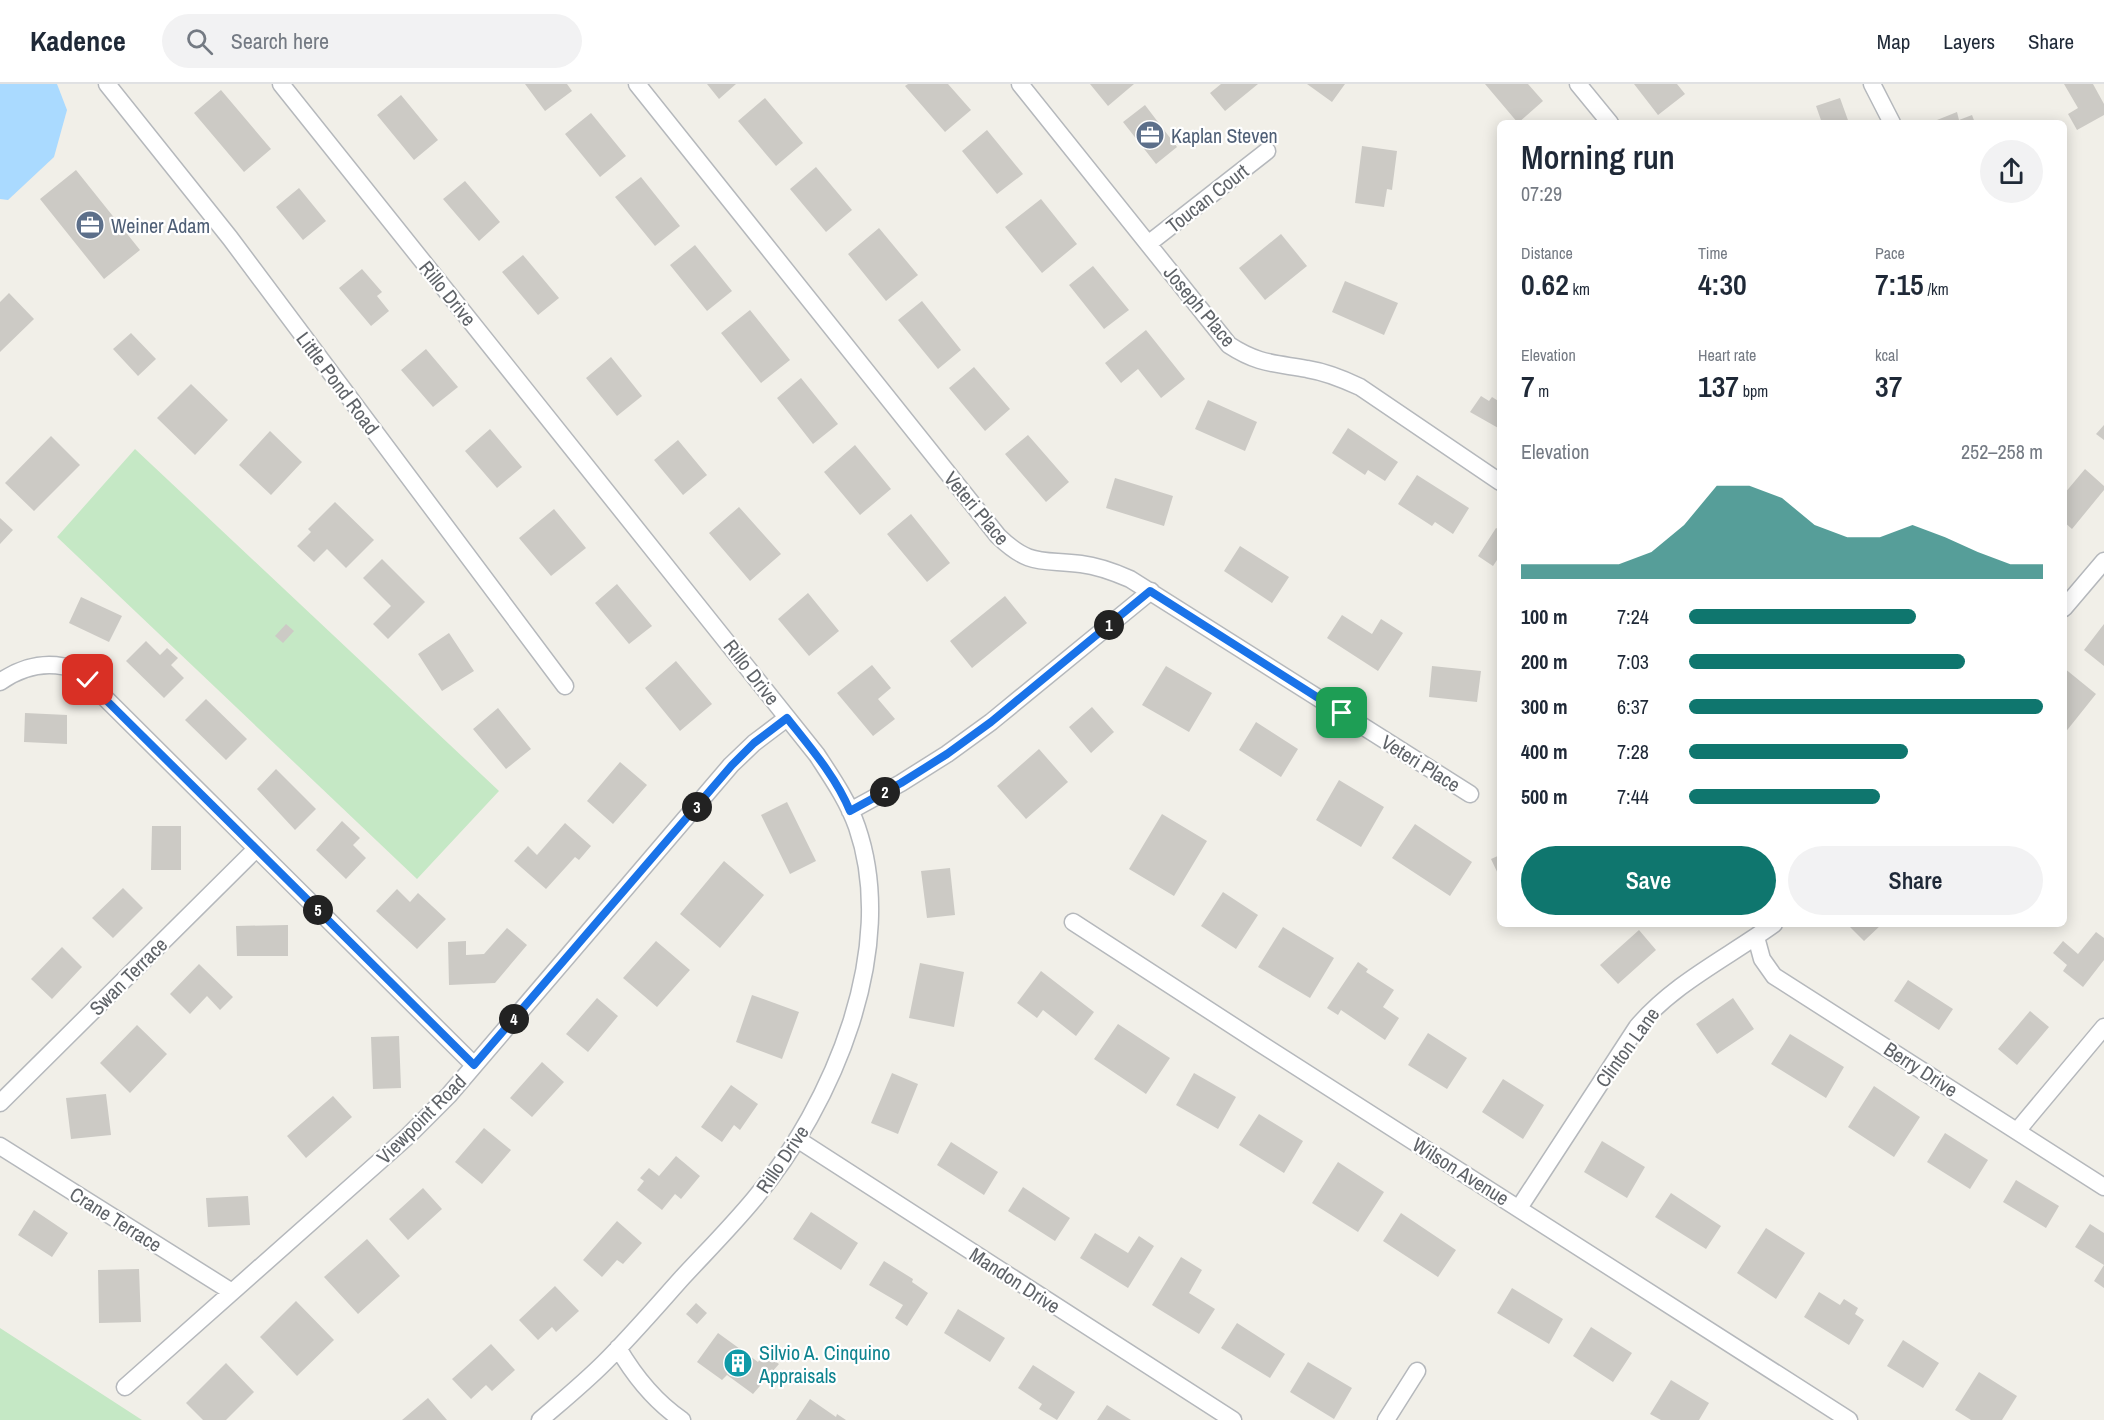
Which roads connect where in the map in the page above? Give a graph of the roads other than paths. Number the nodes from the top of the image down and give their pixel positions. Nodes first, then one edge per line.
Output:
1 (107, 84) edge
2 (281, 84) edge
3 (637, 84) edge
4 (1020, 84) edge
5 (1578, 84) edge
6 (1872, 84) edge
7 (1608, 120) edge
8 (1890, 120) edge
9 (1267, 152) dead end
10 (1148, 244) junction
11 (1497, 480) edge
12 (2104, 561) edge
13 (1150, 591) junction
14 (2067, 604) edge
15 (0, 682) edge
16 (565, 686) dead end
17 (787, 718) junction
18 (1470, 794) dead end
19 (850, 811) junction
20 (256, 849) junction
21 (1073, 922) dead end
22 (1770, 927) edge
23 (1756, 937) junction
24 (2104, 1028) edge
25 (474, 1065) junction
26 (0, 1103) edge
27 (2017, 1131) junction
28 (797, 1139) junction
29 (0, 1146) edge
30 (2104, 1187) edge
31 (1519, 1208) junction
32 (232, 1292) junction
33 (618, 1348) junction
34 (1417, 1371) dead end
35 (125, 1388) dead end
36 (540, 1420) edge
37 (682, 1420) edge
38 (1233, 1420) edge
39 (1386, 1420) edge
40 (1849, 1420) edge

1 - 16 street, Little Pond Road
2 - 17 street, Rillo Drive
3 - 13 street, Veteri Place
4 - 10 street, Joseph Place
5 - 7 street
6 - 8 street
9 - 10 street, Toucan Court
10 - 11 street, Joseph Place
12 - 14 street
13 - 18 street, Veteri Place
13 - 19 street
15 - 20 street
17 - 19 street, Rillo Drive
17 - 25 street, Viewpoint Road
19 - 28 street, Rillo Drive
20 - 25 street
20 - 26 street, Swan Terrace
21 - 31 street, Wilson Avenue
22 - 23 street, Clinton Lane
23 - 27 street, Berry Drive
23 - 31 street, Clinton Lane
24 - 27 street
25 - 32 street, Viewpoint Road
27 - 30 street, Berry Drive
28 - 33 street, Rillo Drive
28 - 38 street, Mandon Drive
29 - 32 street, Crane Terrace
31 - 40 street, Wilson Avenue
32 - 35 street, Viewpoint Road
33 - 36 street, Rillo Drive
33 - 37 street
34 - 39 street

